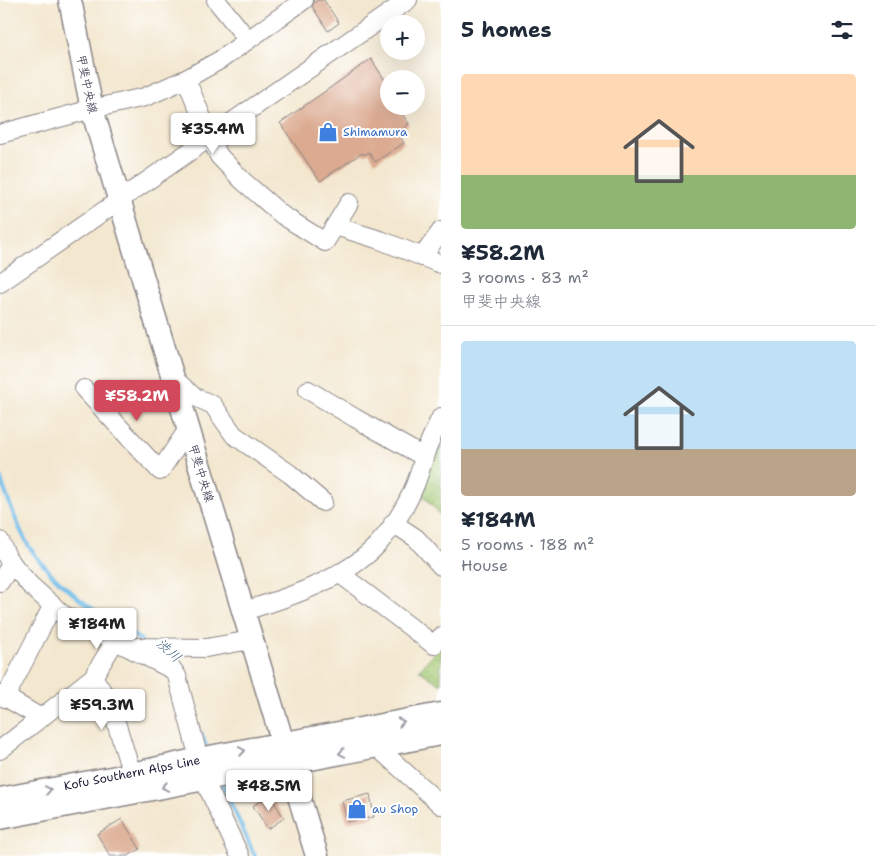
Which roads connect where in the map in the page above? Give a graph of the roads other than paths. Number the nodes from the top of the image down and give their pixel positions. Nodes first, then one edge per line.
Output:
1 (70, 0) edge
2 (216, 0) edge
3 (304, 0) edge
4 (408, 0) edge
5 (248, 40) junction
6 (186, 79) junction
7 (92, 109) junction
8 (0, 134) edge
9 (210, 137) junction
10 (118, 200) junction
11 (349, 203) dead end
12 (335, 226) junction
13 (441, 232) edge
14 (422, 257) junction
15 (441, 264) edge
16 (0, 283) edge
17 (171, 375) junction
18 (84, 389) dead end
19 (308, 390) dead end
20 (441, 417) edge
21 (188, 429) junction
22 (424, 457) junction
23 (323, 502) dead end
24 (393, 524) junction
25 (0, 542) edge
26 (12, 564) junction
27 (441, 566) edge
28 (339, 573) junction
29 (0, 582) edge
30 (53, 606) junction
31 (243, 611) junction
32 (441, 637) edge
33 (252, 640) junction
34 (121, 644) junction
35 (93, 677) junction
36 (3, 696) edge
37 (441, 714) edge
38 (41, 718) junction
39 (441, 734) edge
40 (376, 746) junction
41 (0, 750) edge
42 (286, 753) junction
43 (201, 770) junction
44 (132, 774) junction
45 (0, 799) edge
46 (441, 805) edge
47 (0, 818) edge
48 (240, 856) edge
49 (317, 856) edge

1 - 7 main road, 甲斐中央線
2 - 5 street
3 - 5 street
4 - 9 street
5 - 6 street
6 - 7 street
6 - 9 street
7 - 8 street
7 - 10 main road, 甲斐中央線
9 - 10 street
9 - 12 street
10 - 16 street
10 - 17 main road, 甲斐中央線
11 - 12 street
12 - 14 street
13 - 14 street
14 - 15 street
17 - 21 main road, 甲斐中央線
17 - 23 street
18 - 21 street
19 - 22 street
20 - 22 street
21 - 31 main road, 甲斐中央線
22 - 24 street
24 - 27 street
24 - 28 street
25 - 26 street
26 - 29 street
26 - 30 street
28 - 31 street
28 - 32 street
30 - 34 street
30 - 36 street
31 - 33 main road, 甲斐中央線
33 - 34 street
33 - 42 main road, 甲斐中央線
34 - 35 street
34 - 43 street
35 - 38 street
35 - 44 street
36 - 38 street
42 -> 37 main road, Kofu Southern Alps Line
38 - 41 street
39 - 40 main road, Kofu Southern Alps Line
40 -> 42 main road, Kofu Southern Alps Line
40 - 46 street
42 - 43 main road, Kofu Southern Alps Line
42 - 49 main road, 甲斐中央線
43 - 44 main road, Kofu Southern Alps Line
43 -> 47 main road, Kofu Southern Alps Line
43 - 48 street
45 -> 44 main road, Kofu Southern Alps Line

